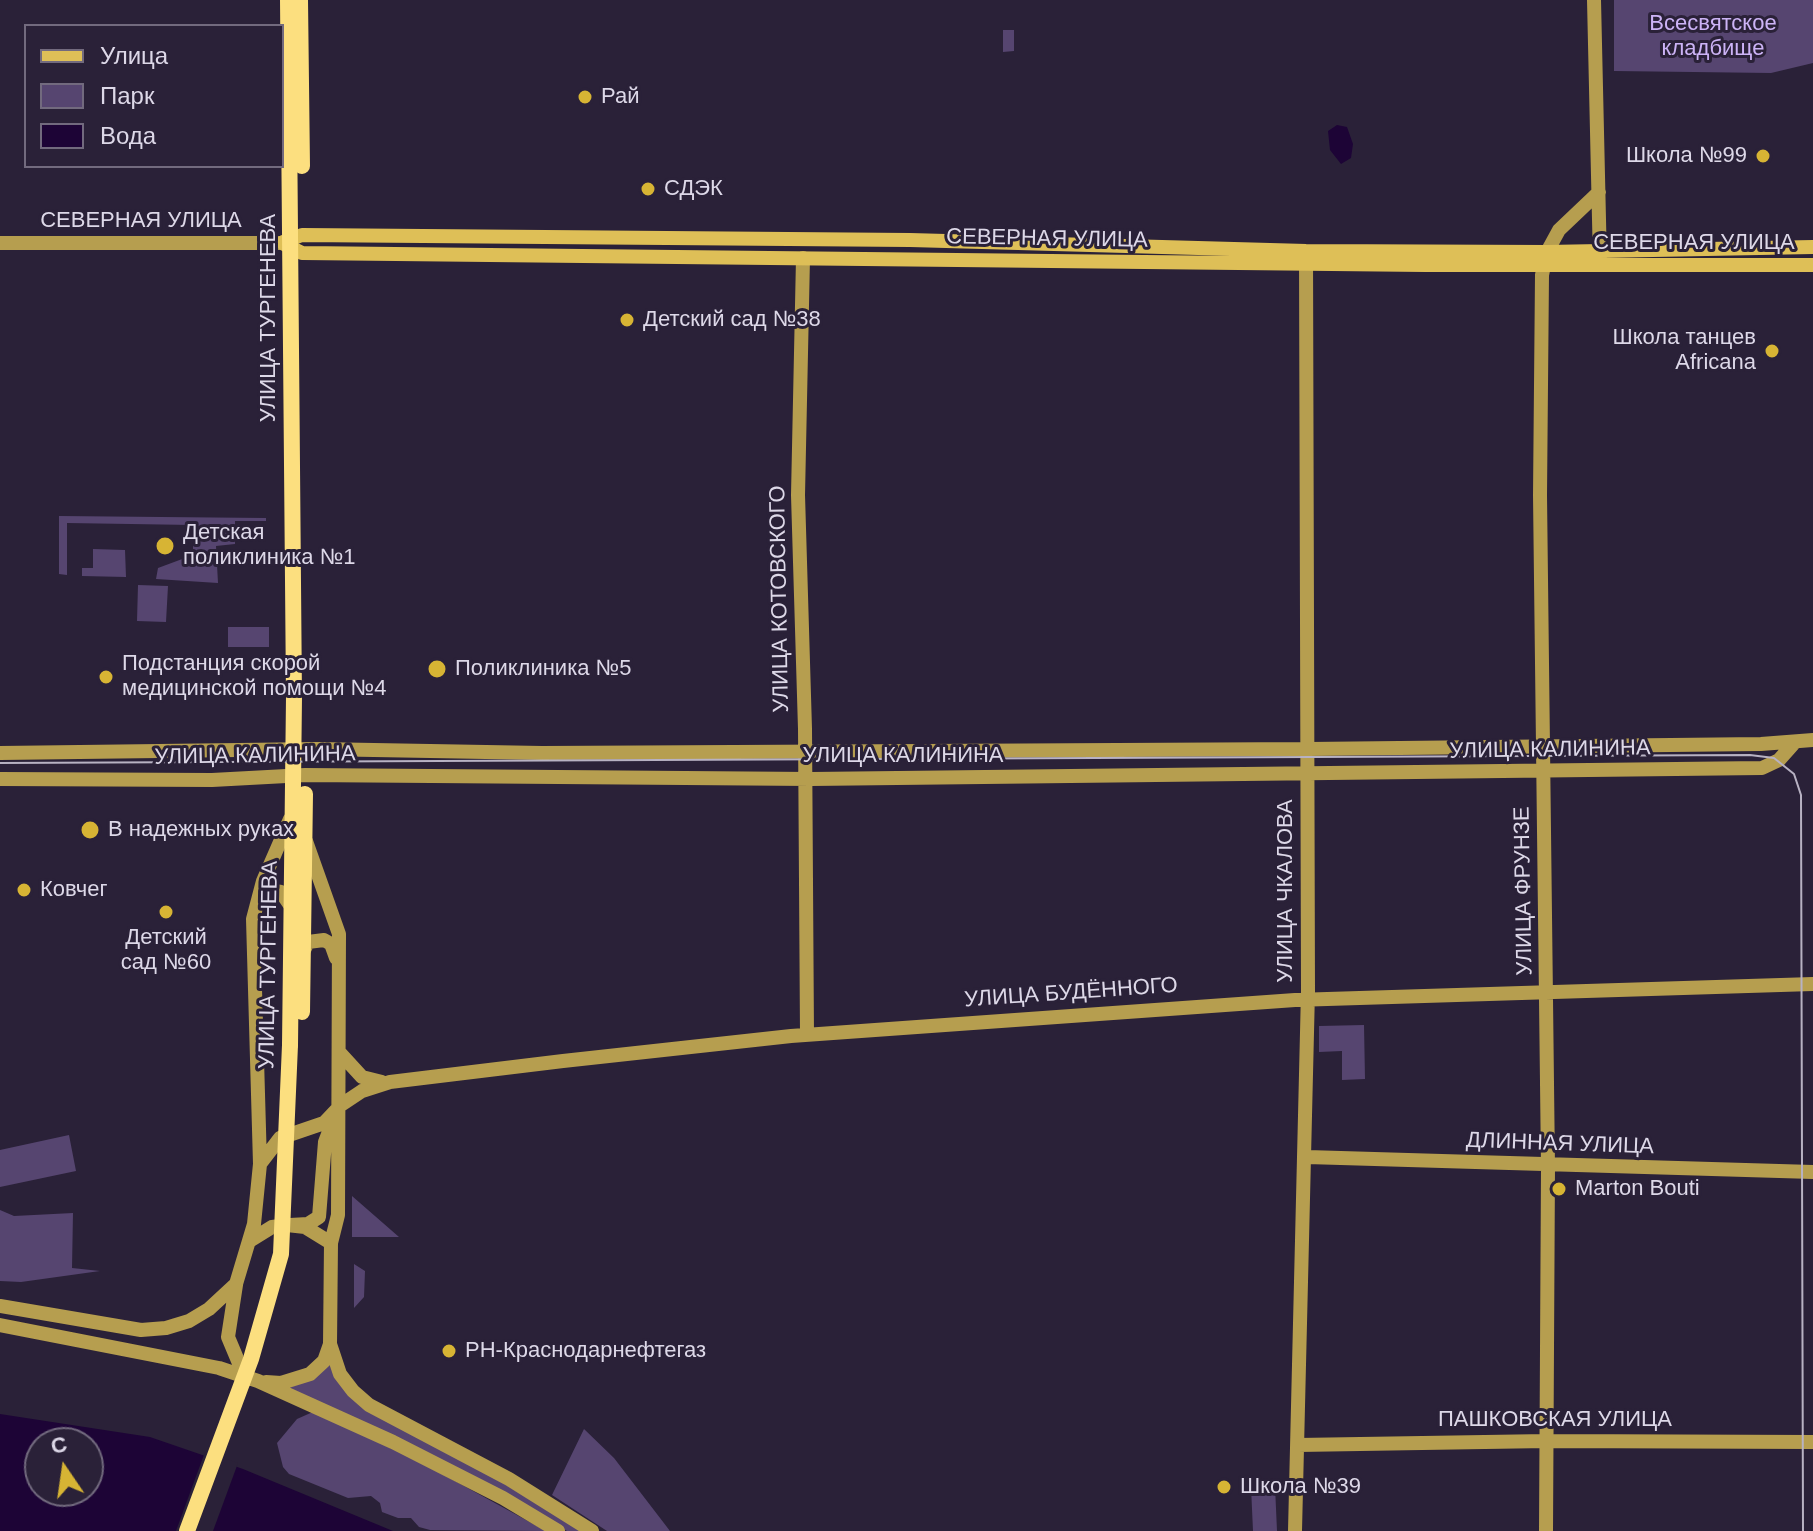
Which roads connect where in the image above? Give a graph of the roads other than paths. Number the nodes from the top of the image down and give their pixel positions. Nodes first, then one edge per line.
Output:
1 (288, 0) edge
2 (300, 0) edge
3 (1594, 0) edge
4 (1602, 0) edge
5 (1599, 192) junction
6 (934, 241) junction
7 (0, 243) edge
8 (294, 244) junction
9 (1813, 247) edge
10 (1603, 255) junction
11 (1306, 257) junction
12 (803, 258) junction
13 (934, 259) junction
14 (1545, 259) junction
15 (1813, 265) edge
16 (1813, 740) edge
17 (1795, 742) junction
18 (1544, 746) junction
19 (300, 749) junction
20 (1309, 749) junction
21 (805, 751) junction
22 (0, 753) edge
23 (1545, 772) junction
24 (1308, 775) junction
25 (300, 776) junction
26 (805, 778) junction
27 (0, 779) edge
28 (294, 807) junction
29 (305, 836) junction
30 (290, 905) junction
31 (254, 908) junction
32 (301, 956) junction
33 (339, 964) junction
34 (1813, 984) edge
35 (1547, 992) junction
36 (1308, 999) junction
37 (807, 1035) junction
38 (290, 1038) junction
39 (339, 1049) junction
40 (260, 1072) junction
41 (390, 1082) junction
42 (341, 1105) junction
43 (298, 1132) junction
44 (325, 1142) junction
45 (1307, 1157) junction
46 (260, 1164) junction
47 (338, 1164) junction
48 (1548, 1167) junction
49 (1813, 1172) edge
50 (290, 1225) junction
51 (251, 1240) junction
52 (331, 1243) junction
53 (236, 1284) junction
54 (0, 1306) edge
55 (0, 1325) edge
56 (330, 1344) junction
57 (252, 1381) junction
58 (1547, 1441) junction
59 (1813, 1442) edge
60 (1298, 1445) junction
61 (187, 1531) edge
62 (558, 1531) edge
63 (592, 1531) edge
64 (1295, 1531) edge
65 (1546, 1531) edge

1 - 8 highway, УЛИЦА ТУРГЕНЕВА
2 - 8 highway, УЛИЦА ТУРГЕНЕВА
3 - 5 street
4 - 10 street
5 - 10 street
5 - 14 street
6 - 8 main road, СЕВЕРНАЯ УЛИЦА
6 - 11 main road, СЕВЕРНАЯ УЛИЦА
6 - 13 main road
7 - 8 street, СЕВЕРНАЯ УЛИЦА
8 - 12 main road, СЕВЕРНАЯ УЛИЦА
8 - 19 highway, УЛИЦА ТУРГЕНЕВА
9 - 10 main road, СЕВЕРНАЯ УЛИЦА
10 - 14 main road, СЕВЕРНАЯ УЛИЦА
10 - 15 main road, СЕВЕРНАЯ УЛИЦА
11 - 13 main road, СЕВЕРНАЯ УЛИЦА
11 - 14 main road, СЕВЕРНАЯ УЛИЦА
11 - 20 street, УЛИЦА ЧКАЛОВА
12 - 13 main road, СЕВЕРНАЯ УЛИЦА
12 - 21 street, УЛИЦА КОТОВСКОГО
14 - 18 street, УЛИЦА ФРУНЗЕ
16 - 17 street, УЛИЦА КАЛИНИНА
17 - 18 street, УЛИЦА КАЛИНИНА
17 - 23 street, УЛИЦА КАЛИНИНА
18 - 20 street, УЛИЦА КАЛИНИНА
18 - 23 street, УЛИЦА ФРУНЗЕ
19 - 21 street, УЛИЦА КАЛИНИНА
19 - 22 street, УЛИЦА КАЛИНИНА
19 - 25 highway, УЛИЦА ТУРГЕНЕВА
20 - 21 street, УЛИЦА КАЛИНИНА
20 - 24 street, УЛИЦА ЧКАЛОВА
21 - 26 street, УЛИЦА КОТОВСКОГО
23 - 24 street, УЛИЦА КАЛИНИНА
23 - 35 street, УЛИЦА ФРУНЗЕ
24 - 26 street, УЛИЦА КАЛИНИНА
24 - 36 street, УЛИЦА ЧКАЛОВА
25 - 26 street, УЛИЦА КАЛИНИНА
25 - 27 street, УЛИЦА КАЛИНИНА
25 - 28 highway, УЛИЦА ТУРГЕНЕВА
25 - 29 highway, УЛИЦА ТУРГЕНЕВА
26 - 37 street, УЛИЦА КОТОВСКОГО
28 - 30 highway, УЛИЦА ТУРГЕНЕВА
28 - 31 street
29 - 32 highway, УЛИЦА ТУРГЕНЕВА
29 - 33 street
30 - 31 street
30 - 38 highway, УЛИЦА ТУРГЕНЕВА
31 - 40 street
32 - 33 street
32 - 38 highway, УЛИЦА ТУРГЕНЕВА
33 - 39 street
34 - 35 street, УЛИЦА БУДЁННОГО
35 - 36 street, УЛИЦА БУДЁННОГО
35 - 48 street, УЛИЦА ФРУНЗЕ
36 - 37 street, УЛИЦА БУДЁННОГО
36 - 45 street, УЛИЦА ЧКАЛОВА
37 - 41 street, УЛИЦА БУДЁННОГО
38 - 61 highway, УЛИЦА ТУРГЕНЕВА, bridge
39 - 41 street
39 - 42 street
40 - 43 street
40 - 46 street
41 - 42 street, УЛИЦА БУДЁННОГО
42 - 43 street, УЛИЦА БУДЁННОГО
42 - 44 street
42 - 47 street
43 - 44 street
43 - 46 street, УЛИЦА БУДЁННОГО
44 - 47 street
44 - 50 street
45 - 48 street, ДЛИННАЯ УЛИЦА
45 - 60 street, УЛИЦА ЧКАЛОВА
46 - 51 street
47 - 52 street
48 - 49 street, ДЛИННАЯ УЛИЦА
48 - 58 street, УЛИЦА ФРУНЗЕ
50 - 51 street
50 - 52 street
51 - 53 street
52 - 56 street
53 - 54 street
53 - 57 street
55 - 57 street
56 - 57 street
56 - 63 street
57 - 62 street
58 - 59 street, ПАШКОВСКАЯ УЛИЦА
58 - 60 street, ПАШКОВСКАЯ УЛИЦА
58 - 65 street, УЛИЦА ФРУНЗЕ
60 - 64 street, УЛИЦА ЧКАЛОВА

